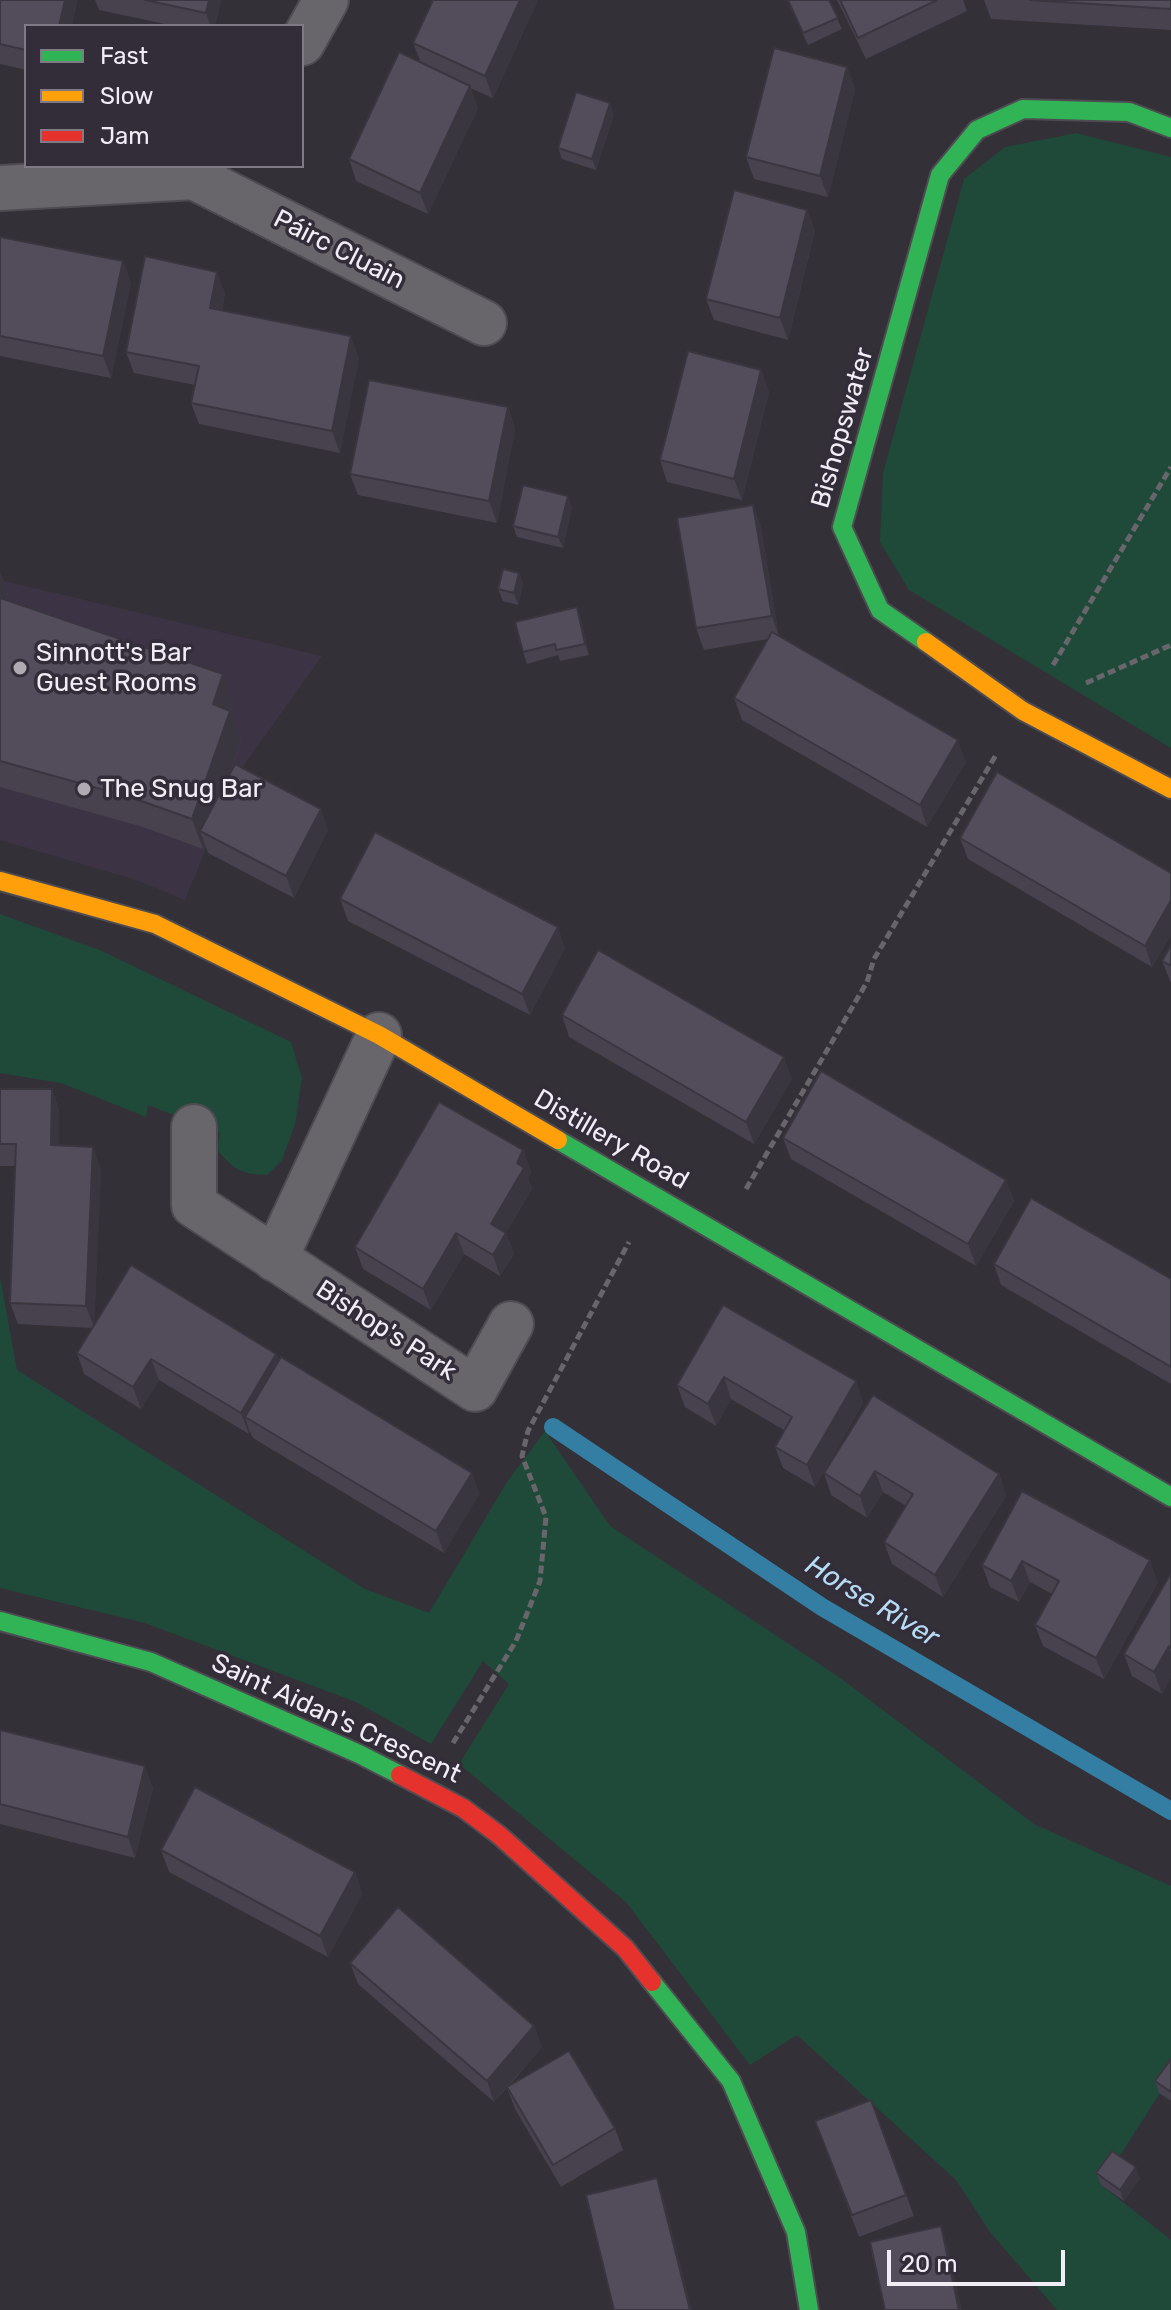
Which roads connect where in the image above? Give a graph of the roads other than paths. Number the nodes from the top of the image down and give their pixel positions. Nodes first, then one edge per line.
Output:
1 (326, 0) edge
2 (304, 39) edge
3 (1171, 128) edge
4 (199, 172) edge
5 (0, 188) edge
6 (484, 323) dead end
7 (1171, 789) edge
8 (0, 881) edge
9 (379, 1035) junction
10 (194, 1127) dead end
11 (275, 1259) junction
12 (511, 1324) dead end
13 (1171, 1497) edge
14 (0, 1621) edge
15 (809, 2310) edge

1 - 2 street
3 - 7 street, Bishopswater
4 - 5 street, Páirc Cluain
4 - 6 street, Páirc Cluain
8 - 9 street, Distillery Road
9 - 11 street
9 - 13 street, Distillery Road
10 - 11 street, Bishop's Park
11 - 12 street, Bishop's Park
14 - 15 street, Saint Aidan's Crescent

